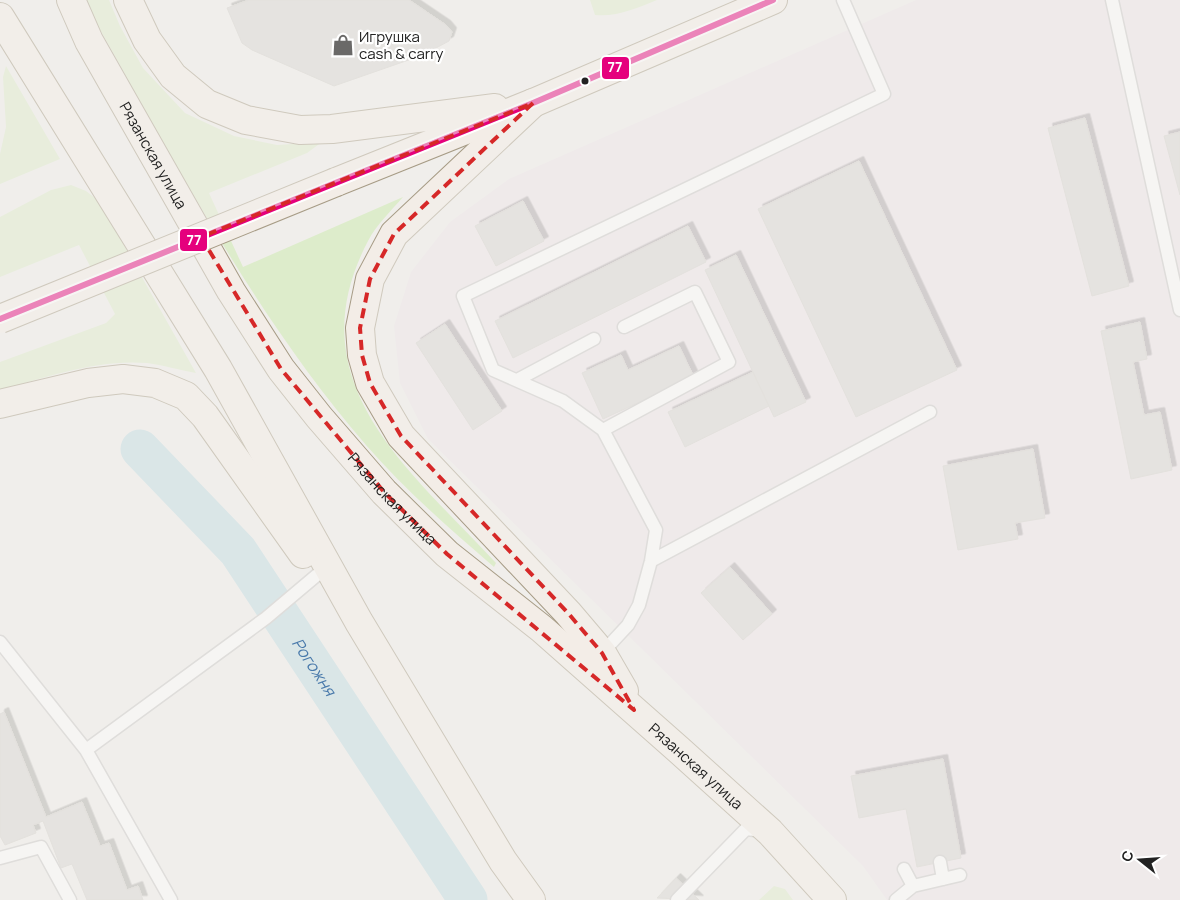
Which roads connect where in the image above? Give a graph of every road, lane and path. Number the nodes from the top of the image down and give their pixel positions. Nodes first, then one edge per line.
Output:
1 (71, 0) edge
2 (128, 0) edge
3 (773, 0) edge
4 (844, 0) edge
5 (1112, 0) edge
6 (0, 16) edge
7 (533, 103) junction
8 (1180, 310) edge
9 (0, 319) edge
10 (624, 328) dead end
11 (594, 339) dead end
12 (517, 380) junction
13 (0, 404) edge
14 (930, 412) dead end
15 (603, 430) junction
16 (651, 561) junction
17 (317, 575) junction
18 (359, 622) junction
19 (0, 642) edge
20 (602, 653) junction
21 (634, 710) junction
22 (86, 750) junction
23 (770, 832) junction
24 (0, 858) edge
25 (940, 862) dead end
26 (904, 869) dead end
27 (960, 875) dead end
28 (943, 879) junction
29 (913, 886) junction
30 (828, 896) edge
31 (70, 900) edge
32 (171, 900) edge
33 (531, 900) edge
34 (676, 900) edge
35 (896, 900) edge

1 - 21 main road, Рязанская улица
2 - 7 main road
3 - 7 main road
4 - 12 lane
5 - 8 lane
6 - 18 main road
7 - 9 main road, bridge
7 - 20 main road
10 - 15 lane
11 - 12 lane
12 - 15 lane
13 - 17 main road
14 - 16 lane
15 - 16 lane
16 - 20 lane
17 - 18 main road
17 - 22 lane
18 - 33 main road
19 - 22 lane
20 - 21 main road
21 - 23 main road, Рязанская улица
22 - 32 lane
23 - 30 main road, Рязанская улица
23 - 34 lane
24 - 31 lane
25 - 28 lane
26 - 29 lane
27 - 28 lane
28 - 29 lane
29 - 35 lane

